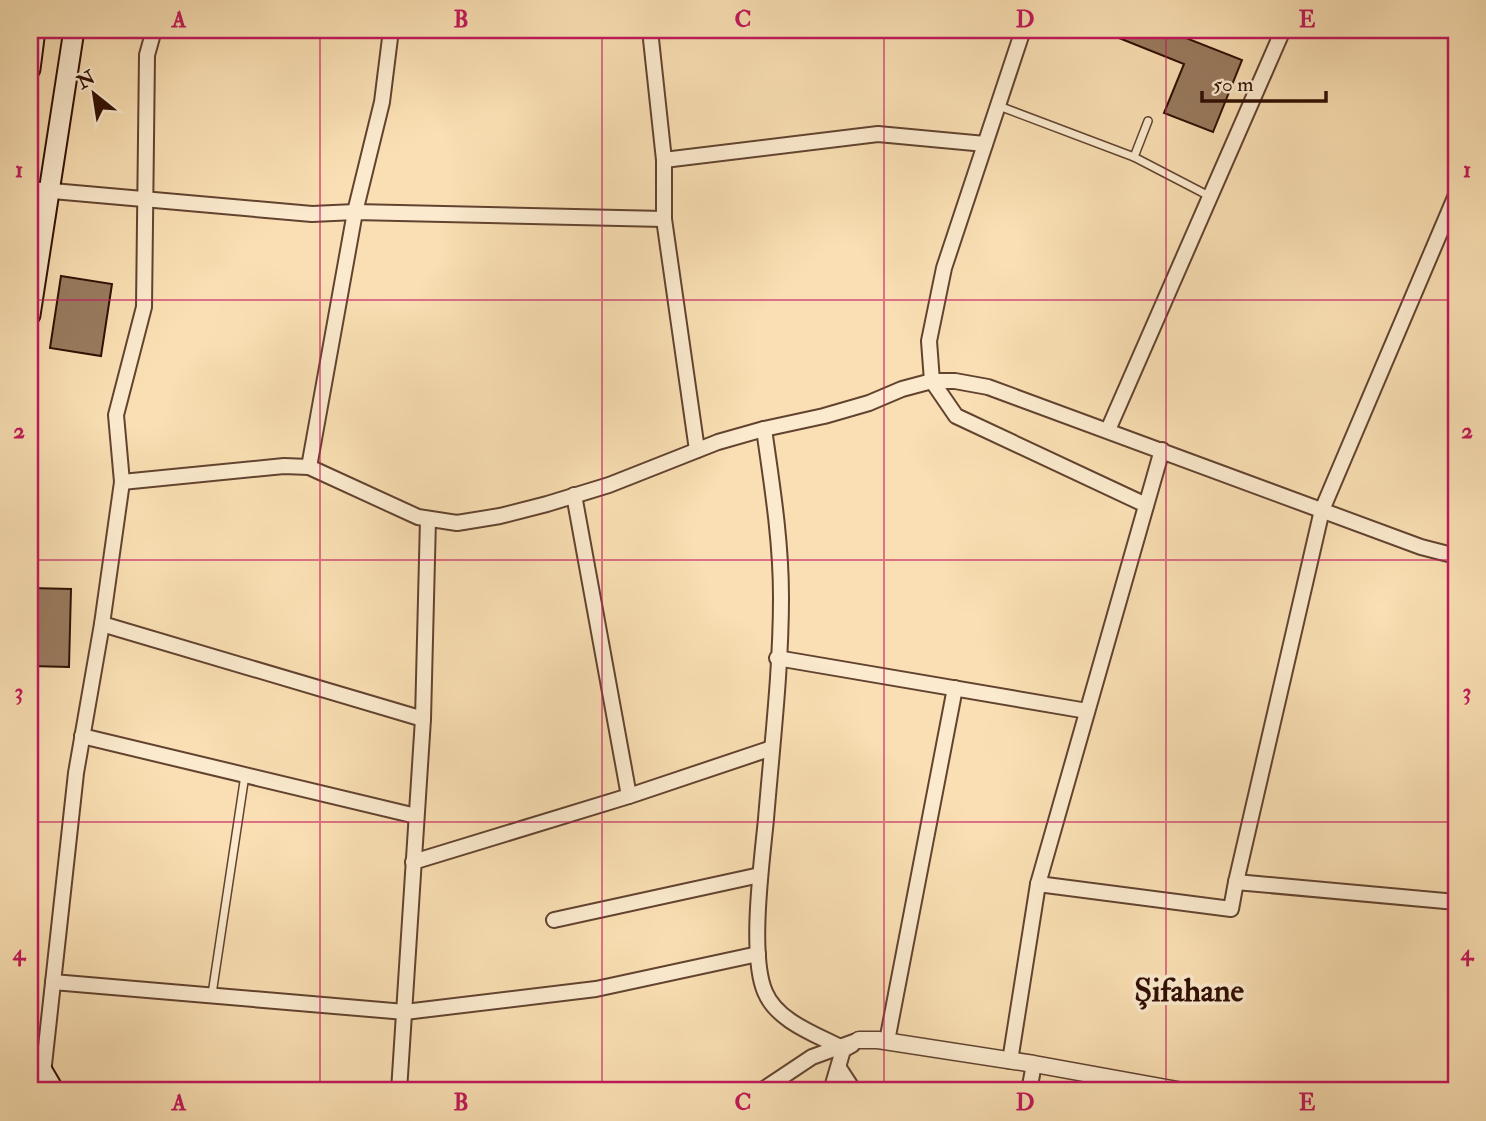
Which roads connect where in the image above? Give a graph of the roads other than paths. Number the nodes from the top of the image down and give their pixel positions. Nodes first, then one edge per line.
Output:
1 (35, 30) edge
2 (74, 30) edge
3 (154, 30) edge
4 (391, 30) edge
5 (650, 30) edge
6 (1023, 30) edge
7 (1283, 30) edge
8 (30, 69) edge
9 (998, 105) junction
10 (1148, 121) dead end
11 (985, 144) junction
12 (1135, 157) junction
13 (664, 160) junction
14 (30, 189) edge
15 (51, 190) junction
16 (1456, 195) edge
17 (1211, 197) junction
18 (143, 199) junction
19 (355, 212) junction
20 (664, 219) junction
21 (30, 316) edge
22 (932, 381) junction
23 (764, 429) junction
24 (1108, 430) junction
25 (697, 450) junction
26 (1162, 450) junction
27 (309, 467) junction
28 (122, 482) junction
29 (574, 495) junction
30 (1146, 505) junction
31 (1322, 510) junction
32 (428, 519) junction
33 (1456, 556) edge
34 (102, 624) junction
35 (777, 658) junction
36 (955, 688) junction
37 (1087, 711) junction
38 (423, 719) junction
39 (82, 736) junction
40 (772, 748) junction
41 (245, 775) junction
42 (629, 796) junction
43 (416, 816) junction
44 (412, 862) junction
45 (760, 875) junction
46 (1236, 882) junction
47 (1038, 884) junction
48 (1456, 902) edge
49 (554, 920) dead end
50 (758, 954) junction
51 (53, 982) junction
52 (212, 994) junction
53 (405, 1012) junction
54 (859, 1040) junction
55 (887, 1041) junction
56 (841, 1047) junction
57 (30, 1050) edge
58 (1010, 1061) junction
59 (1034, 1063) junction
60 (839, 1068) junction
61 (48, 1083) edge
62 (399, 1091) edge
63 (761, 1091) edge
64 (831, 1091) edge
65 (855, 1091) edge
66 (1029, 1091) edge
67 (1183, 1091) edge

1 - 8 main road
2 - 15 main road
3 - 18 street
4 - 19 street
5 - 13 street
6 - 9 street
7 - 17 street
9 - 11 street
9 - 12 lane
10 - 12 lane
11 - 13 street
11 - 22 street
12 - 17 lane
13 - 20 street
14 - 15 street
15 - 18 street
15 - 21 main road
16 - 31 street
17 - 24 street
18 - 19 street
18 - 28 street
19 - 20 street
19 - 27 street
20 - 25 street
22 - 23 street
22 - 24 street
22 - 30 street
23 - 25 street
23 - 35 street
24 - 26 street
25 - 29 street
26 - 30 street
26 - 31 street
27 - 28 street
27 - 32 street
28 - 34 street
29 - 32 street
29 - 42 street
30 - 37 street
31 - 33 street
31 - 46 street
32 - 38 street
34 - 38 street
34 - 39 street
35 - 36 street
35 - 40 street
36 - 37 street
36 - 55 street
37 - 47 street
38 - 43 street
39 - 41 street
39 - 51 street
40 - 42 street
40 - 45 street
41 - 43 street
41 - 52 lane
42 - 44 street
43 - 44 street
44 - 53 street
45 - 49 street
45 - 50 street
46 - 47 street
46 - 48 street
47 - 58 street
50 - 53 street
50 - 56 street
51 - 52 street
51 - 61 street
52 - 53 street
53 - 62 street
54 - 55 street
54 - 56 street
54 - 60 street
55 - 58 street
56 - 63 street
57 - 61 main road
58 - 59 street
59 - 66 street
59 - 67 street
60 - 64 street
60 - 65 street

